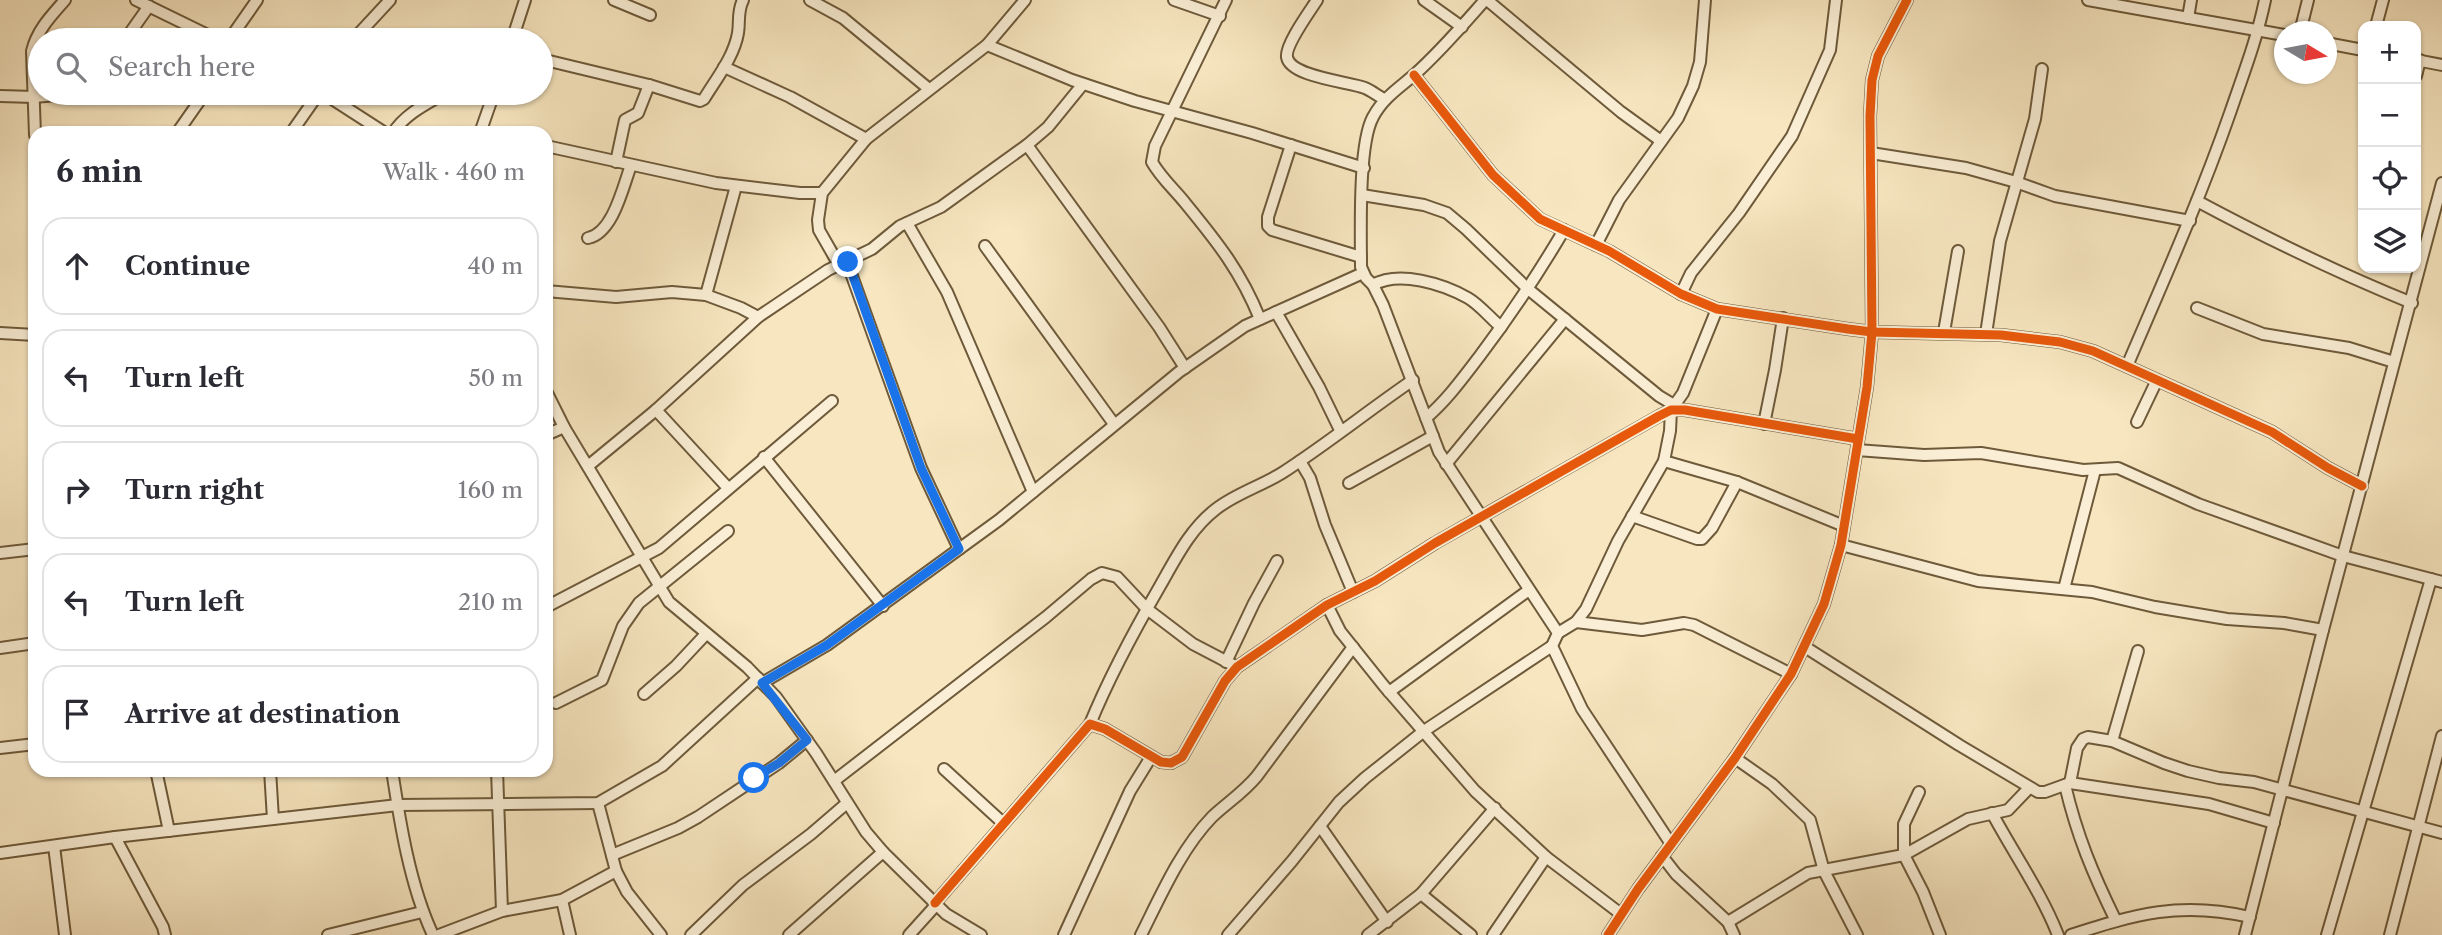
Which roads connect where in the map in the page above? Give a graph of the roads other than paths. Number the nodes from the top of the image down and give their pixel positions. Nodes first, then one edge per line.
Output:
1 (65, 0) edge
2 (136, 0) edge
3 (257, 0) edge
4 (390, 0) edge
5 (525, 0) edge
6 (614, 0) edge
7 (743, 0) edge
8 (810, 0) edge
9 (1025, 0) edge
10 (1174, 0) edge
11 (1226, 0) edge
12 (1317, 0) edge
13 (1424, 0) edge
14 (1486, 0) edge
15 (1705, 0) edge
16 (1836, 0) edge
17 (1907, 0) edge
18 (2088, 0) edge
19 (2191, 0) edge
20 (2264, 0) edge
21 (2308, 0) edge
22 (2383, 0) edge
23 (2112, 2) edge
24 (149, 6) junction
25 (650, 15) dead end
26 (1220, 16) junction
27 (2188, 18) junction
28 (2303, 21) edge
29 (2377, 21) edge
30 (1461, 27) junction
31 (41, 28) edge
32 (133, 28) edge
33 (194, 28) edge
34 (237, 28) edge
35 (364, 28) edge
36 (515, 28) edge
37 (2258, 30) junction
38 (2274, 33) edge
39 (987, 45) junction
40 (2337, 45) edge
41 (2358, 49) edge
42 (2421, 61) edge
43 (553, 62) edge
44 (2442, 65) edge
45 (724, 66) junction
46 (2042, 69) dead end
47 (1414, 75) junction
48 (1083, 84) junction
49 (649, 85) junction
50 (929, 89) junction
51 (0, 96) edge
52 (28, 97) edge
53 (1384, 100) junction
54 (34, 105) edge
55 (197, 105) edge
56 (312, 105) edge
57 (340, 105) edge
58 (424, 105) edge
59 (491, 105) edge
60 (1172, 112) junction
61 (35, 126) edge
62 (182, 126) edge
63 (296, 126) edge
64 (374, 126) edge
65 (397, 126) edge
66 (485, 126) edge
67 (866, 139) junction
68 (1661, 141) junction
69 (1027, 145) junction
70 (1291, 145) junction
71 (553, 148) edge
72 (1871, 153) junction
73 (616, 162) junction
74 (631, 165) junction
75 (1364, 169) junction
76 (2016, 182) junction
77 (2442, 183) edge
78 (736, 186) junction
79 (821, 193) junction
80 (1362, 195) junction
81 (2197, 201) junction
82 (2190, 221) junction
83 (907, 223) junction
84 (1564, 230) junction
85 (588, 238) dead end
86 (1596, 245) junction
87 (985, 246) dead end
88 (1958, 251) dead end
89 (1361, 257) junction
90 (843, 263) junction
91 (1363, 273) junction
92 (1373, 285) junction
93 (1528, 289) junction
94 (553, 292) edge
95 (1681, 294) junction
96 (706, 295) junction
97 (2412, 303) junction
98 (2197, 308) dead end
99 (1717, 309) junction
100 (1276, 312) junction
101 (758, 317) junction
102 (1783, 318) junction
103 (1260, 319) junction
104 (1565, 319) junction
105 (1501, 327) junction
106 (1872, 332) junction
107 (1944, 332) junction
108 (0, 333) edge
109 (1986, 334) junction
110 (28, 335) edge
111 (2394, 362) junction
112 (2127, 366) junction
113 (1185, 368) junction
114 (1413, 380) junction
115 (2157, 380) junction
116 (831, 401) dead end
117 (553, 405) edge
118 (1673, 408) junction
119 (656, 410) junction
120 (1426, 418) junction
121 (2137, 422) dead end
122 (1114, 424) junction
123 (1764, 424) junction
124 (564, 428) junction
125 (1340, 430) junction
126 (553, 432) edge
127 (1433, 436) junction
128 (1858, 445) junction
129 (764, 457) junction
130 (1300, 461) junction
131 (1664, 461) junction
132 (1446, 464) junction
133 (588, 466) junction
134 (2095, 470) junction
135 (1737, 482) junction
136 (1349, 483) dead end
137 (2362, 486) junction
138 (728, 488) junction
139 (1033, 492) junction
140 (1633, 516) junction
141 (1480, 518) junction
142 (1844, 526) junction
143 (728, 531) dead end
144 (1841, 545) junction
145 (959, 549) junction
146 (28, 550) edge
147 (0, 553) edge
148 (2343, 556) junction
149 (643, 557) junction
150 (1277, 561) dead end
151 (2436, 580) edge
152 (660, 587) junction
153 (2064, 589) junction
154 (1529, 590) junction
155 (1353, 592) junction
156 (553, 603) edge
157 (1327, 605) junction
158 (883, 606) junction
159 (1147, 609) junction
160 (1576, 622) junction
161 (2323, 631) junction
162 (1558, 633) junction
163 (706, 634) junction
164 (28, 644) edge
165 (1552, 646) junction
166 (1353, 647) junction
167 (1805, 647) junction
168 (0, 648) edge
169 (2138, 651) dead end
170 (1231, 664) junction
171 (1791, 674) junction
172 (760, 680) junction
173 (1389, 692) junction
174 (644, 694) dead end
175 (556, 703) dead end
176 (1090, 724) junction
177 (1424, 731) junction
178 (2442, 736) edge
179 (807, 740) junction
180 (2112, 741) junction
181 (28, 745) edge
182 (0, 748) edge
183 (1151, 757) junction
184 (1735, 758) junction
185 (944, 769) dead end
186 (157, 777) edge
187 (270, 777) edge
188 (393, 777) edge
189 (498, 777) edge
190 (834, 781) junction
191 (2067, 784) junction
192 (2029, 788) junction
193 (2283, 789) junction
194 (1919, 792) dead end
195 (598, 803) junction
196 (847, 803) junction
197 (398, 805) junction
198 (498, 805) junction
199 (1495, 808) junction
200 (2363, 811) junction
201 (1992, 813) junction
202 (273, 819) junction
203 (1003, 822) junction
204 (2274, 823) junction
205 (1320, 826) junction
206 (2419, 827) junction
207 (169, 831) junction
208 (2442, 833) edge
209 (115, 837) junction
210 (1671, 844) junction
211 (54, 846) junction
212 (883, 852) junction
213 (0, 853) edge
214 (612, 855) junction
215 (1904, 855) junction
216 (1662, 856) junction
217 (1546, 857) junction
218 (1824, 871) junction
219 (617, 872) junction
220 (1422, 894) junction
221 (562, 900) junction
222 (936, 903) junction
223 (502, 911) junction
224 (422, 912) junction
225 (1621, 914) junction
226 (2250, 917) junction
227 (2116, 920) junction
228 (1387, 922) junction
229 (1728, 922) junction
230 (65, 935) edge
231 (165, 935) edge
232 (328, 935) edge
233 (433, 935) edge
234 (439, 935) edge
235 (569, 935) edge
236 (661, 935) edge
237 (691, 935) edge
238 (789, 935) edge
239 (909, 935) edge
240 (981, 935) edge
241 (1064, 935) edge
242 (1141, 935) edge
243 (1227, 935) edge
244 (1368, 935) edge
245 (1471, 935) edge
246 (1493, 935) edge
247 (1608, 935) edge
248 (1734, 935) edge
249 (1857, 935) edge
250 (1940, 935) edge
251 (2058, 935) edge
252 (2071, 935) edge
253 (2245, 935) edge
254 (2327, 935) edge
255 (2390, 935) edge

1 - 31 street
2 - 24 street
3 - 34 street
4 - 35 street
5 - 36 street
6 - 25 street
7 - 45 street
8 - 50 street
9 - 39 street
10 - 26 street
11 - 26 street
12 - 53 street
13 - 30 street
14 - 30 street
14 - 68 street
15 - 68 street
16 - 95 street
17 - 72 street
18 - 23 street
19 - 27 street
20 - 37 street
21 - 28 street
22 - 29 street
23 - 27 street
24 - 32 street
24 - 33 street
26 - 60 street
27 - 37 street
30 - 47 street
37 - 38 street
37 - 81 street
39 - 48 street
39 - 50 street
40 - 41 street
42 - 44 street
43 - 49 street
45 - 49 street
45 - 67 street
46 - 76 street
47 - 53 street
47 - 84 street
48 - 60 street
48 - 69 street
49 - 73 street
50 - 67 street
51 - 52 street
53 - 75 street
54 - 61 street
55 - 62 street
56 - 63 street
57 - 64 street
58 - 65 street
59 - 66 street
60 - 70 street
60 - 103 street
67 - 79 street
68 - 86 street
69 - 83 street
69 - 113 street
70 - 75 street
70 - 89 street
71 - 73 street
72 - 76 street
72 - 106 street
73 - 74 street
74 - 78 street
74 - 85 street
75 - 80 street
76 - 82 street
76 - 109 street
77 - 97 street
78 - 79 street
78 - 96 street
79 - 90 street
80 - 89 street
80 - 93 street
81 - 82 street
81 - 97 street
82 - 112 street
83 - 90 street
83 - 139 street
84 - 86 street
84 - 93 street
86 - 95 street
87 - 122 street
88 - 107 street
89 - 91 street
90 - 101 street
90 - 145 street
91 - 92 street
91 - 100 street
92 - 105 street
92 - 114 street
93 - 104 street
93 - 105 street
94 - 96 street
95 - 99 street
96 - 101 street
97 - 111 street
98 - 111 street
99 - 102 street
99 - 118 street
100 - 103 street
100 - 125 street
101 - 119 street
102 - 106 street
102 - 123 street
103 - 113 street
104 - 118 street
104 - 132 street
105 - 120 street
106 - 107 street
106 - 128 street
107 - 109 street
108 - 110 street
109 - 112 street
111 - 137 street
112 - 115 street
113 - 122 street
114 - 120 street
114 - 125 street
115 - 121 street
115 - 137 street
116 - 129 street
117 - 124 street
118 - 123 street
118 - 131 street
118 - 141 street
119 - 133 street
119 - 138 street
120 - 127 street
122 - 139 street
123 - 128 street
124 - 126 street
124 - 133 street
125 - 130 street
127 - 132 street
127 - 136 street
128 - 134 street
128 - 142 street
129 - 138 street
129 - 158 street
130 - 155 street
130 - 159 street
131 - 135 street
131 - 140 street
132 - 141 street
133 - 149 street
134 - 148 street
134 - 153 street
135 - 140 street
135 - 142 street
137 - 148 street
138 - 149 street
139 - 145 street
140 - 160 street
141 - 154 street
141 - 155 street
142 - 144 street
143 - 152 street
144 - 153 street
144 - 167 street
145 - 158 street
146 - 147 street
148 - 151 street
148 - 161 street
149 - 152 street
149 - 156 street
150 - 170 street
151 - 200 street
152 - 163 street
152 - 175 street
153 - 161 street
154 - 162 street
154 - 173 street
155 - 157 street
157 - 166 street
157 - 170 street
158 - 172 street
159 - 170 street
159 - 176 street
159 - 190 street
160 - 162 street
160 - 171 street
161 - 193 street
162 - 165 street
163 - 172 street
163 - 174 street
164 - 168 street
165 - 177 street
165 - 210 street
166 - 173 street
166 - 242 street
167 - 171 street
167 - 192 street
169 - 180 street
170 - 183 street
171 - 184 street
172 - 179 street
172 - 195 street
173 - 177 street
176 - 183 street
176 - 203 street
177 - 199 street
177 - 205 street
178 - 206 street
179 - 190 street
179 - 214 street
180 - 191 street
180 - 193 street
181 - 182 street
183 - 241 street
184 - 210 street
184 - 218 street
185 - 203 street
186 - 207 street
187 - 202 street
188 - 197 street
189 - 198 street
190 - 196 street
191 - 192 street
191 - 204 street
191 - 227 street
192 - 201 street
193 - 200 street
193 - 204 street
194 - 215 street
195 - 198 street
195 - 214 street
196 - 212 street
196 - 237 street
197 - 198 street
197 - 202 street
197 - 224 street
198 - 223 street
199 - 217 street
199 - 220 street
200 - 206 street
200 - 254 street
201 - 215 street
201 - 251 street
202 - 207 street
203 - 222 street
204 - 226 street
205 - 228 street
205 - 243 street
206 - 208 street
206 - 255 street
207 - 209 street
209 - 211 street
209 - 231 street
210 - 216 street
211 - 213 street
211 - 230 street
212 - 222 street
212 - 238 street
214 - 219 street
215 - 218 street
215 - 250 street
216 - 225 street
216 - 229 street
217 - 225 street
217 - 246 street
218 - 229 street
218 - 249 street
219 - 221 street
219 - 236 street
220 - 228 street
220 - 245 street
221 - 223 street
221 - 235 street
222 - 239 street
222 - 240 street
223 - 234 street
224 - 232 street
224 - 233 street
225 - 247 street
226 - 227 street
226 - 253 street
227 - 252 street
228 - 244 street
229 - 248 street

